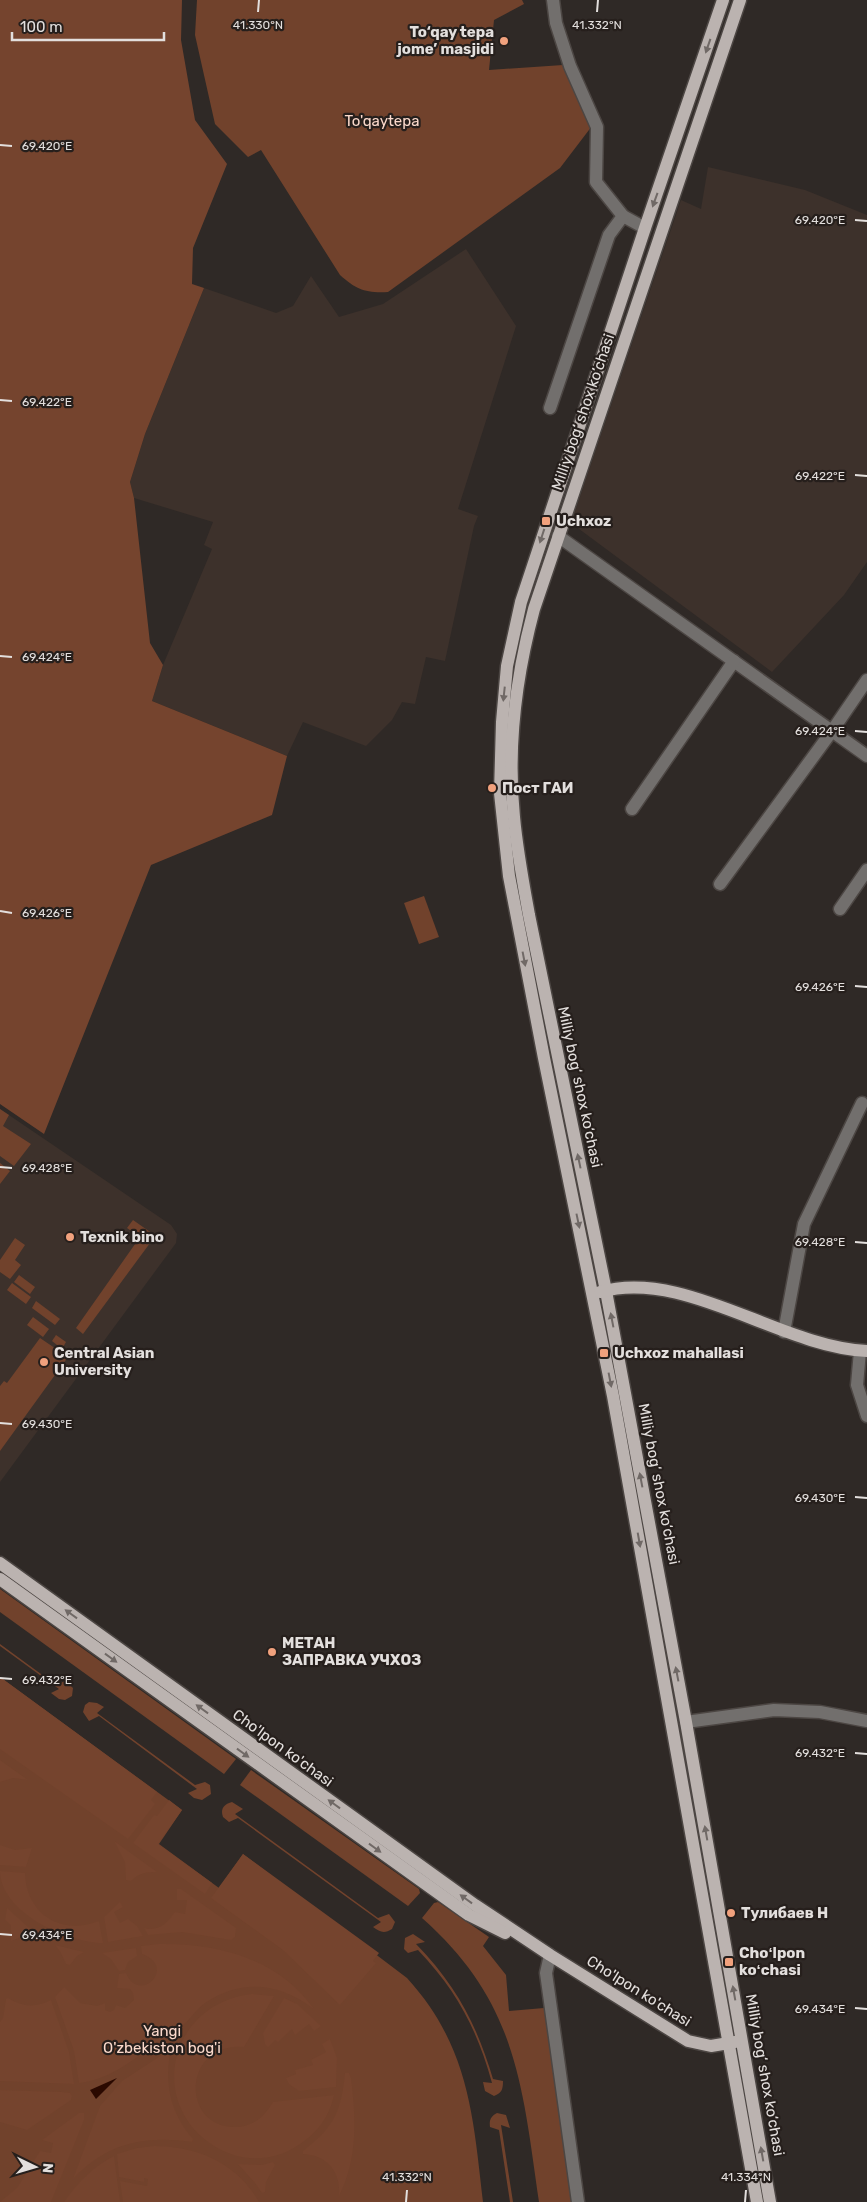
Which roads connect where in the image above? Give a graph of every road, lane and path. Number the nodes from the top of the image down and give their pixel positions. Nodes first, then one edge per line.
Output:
1 (553, 0) edge
2 (724, 0) edge
3 (740, 0) edge
4 (623, 216) junction
5 (645, 228) junction
6 (594, 378) junction
7 (611, 383) junction
8 (550, 408) dead end
9 (558, 536) junction
10 (734, 662) junction
11 (867, 680) edge
12 (832, 731) junction
13 (867, 756) edge
14 (632, 809) dead end
15 (867, 870) edge
16 (720, 884) dead end
17 (840, 909) dead end
18 (862, 1103) dead end
19 (606, 1291) junction
20 (593, 1294) junction
21 (784, 1332) junction
22 (864, 1351) edge
23 (867, 1416) edge
24 (648, 1516) junction
25 (635, 1518) junction
26 (0, 1563) edge
27 (0, 1579) edge
28 (662, 1588) junction
29 (648, 1590) junction
30 (867, 1721) edge
31 (686, 1722) junction
32 (550, 1955) junction
33 (742, 2041) junction
34 (728, 2043) junction
35 (578, 2202) edge
36 (757, 2202) edge
37 (770, 2202) edge

1 - 4 street
2 -> 5 main road, Milliy bog‘ shox ko‘chasi
3 - 7 main road, Milliy bog‘ shox ko‘chasi
4 - 5 street
4 - 8 street
5 - 6 main road, Milliy bog‘ shox ko‘chasi
6 - 7 main road
6 -> 20 main road, Milliy bog‘ shox ko‘chasi
7 - 9 main road, Milliy bog‘ shox ko‘chasi
9 - 10 street
19 -> 9 main road, Milliy bog‘ shox ko‘chasi
10 - 12 street
10 - 14 street
11 - 12 street
12 - 13 street
12 - 16 street
15 - 17 street
18 - 21 street
19 - 20 main road
19 - 21 main road
24 -> 19 main road, Milliy bog‘ shox ko‘chasi
20 -> 25 main road, Milliy bog‘ shox ko‘chasi
21 - 22 main road
22 - 23 street
24 - 25 main road
24 - 28 main road, Milliy bog‘ shox ko‘chasi
25 -> 29 main road, Milliy bog‘ shox ko‘chasi
32 -> 26 main road, Cho'lpon ko'chasi
27 -> 32 main road, Cho'lpon ko'chasi
28 - 29 main road
31 -> 28 main road, Milliy bog‘ shox ko‘chasi
29 - 34 main road, Milliy bog‘ shox ko‘chasi
30 - 31 street
33 -> 31 main road, Milliy bog‘ shox ko‘chasi
32 - 34 main road, Cho'lpon ko'chasi
32 - 35 street
33 - 34 main road, Cho'lpon ko'chasi
37 -> 33 main road, Milliy bog‘ shox ko‘chasi
34 - 36 main road, Milliy bog‘ shox ko‘chasi

